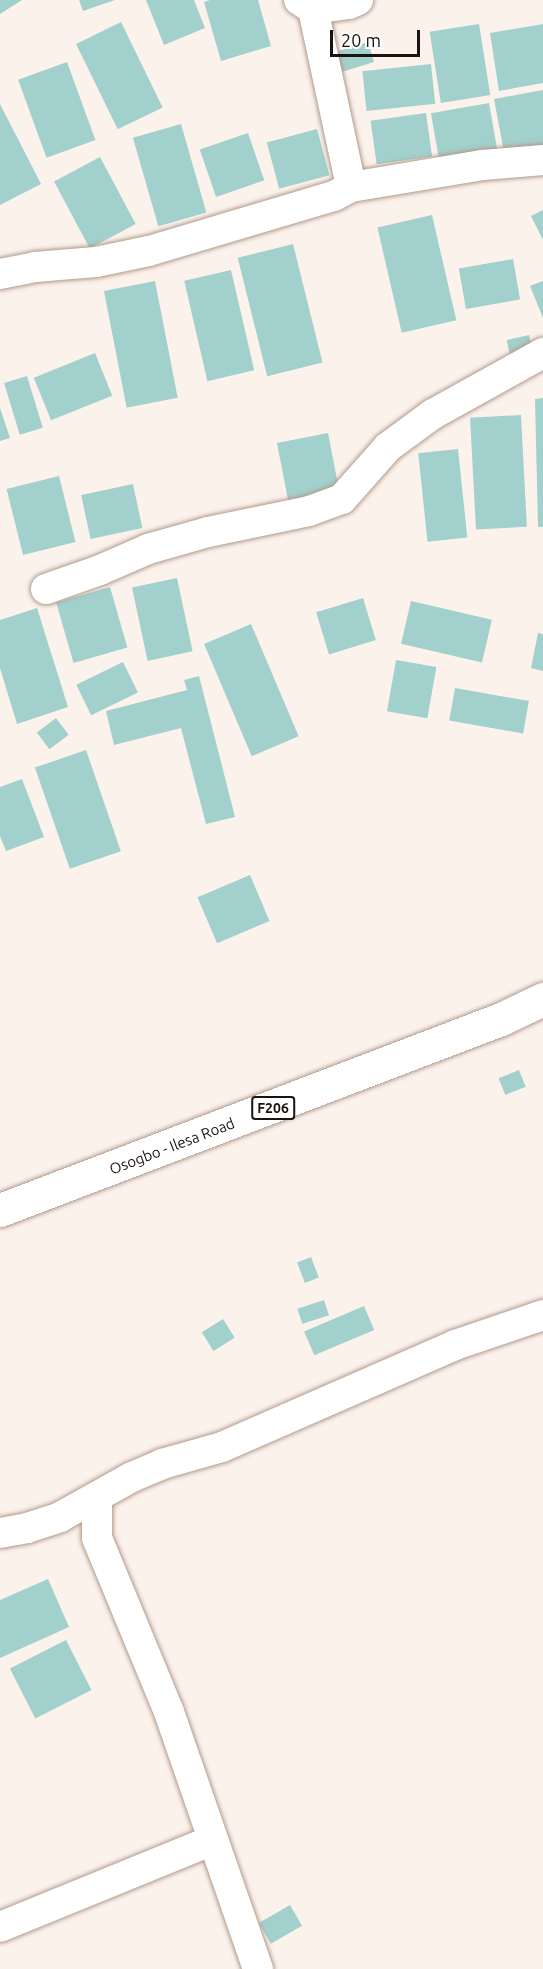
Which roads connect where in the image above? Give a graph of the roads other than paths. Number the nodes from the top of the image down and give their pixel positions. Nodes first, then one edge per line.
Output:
1 (358, 0) edge
2 (306, 4) edge
3 (543, 160) edge
4 (351, 187) junction
5 (0, 274) edge
6 (543, 353) edge
7 (46, 588) dead end
8 (543, 999) edge
9 (0, 1210) edge
10 (543, 1315) edge
11 (97, 1498) junction
12 (60, 1517) junction
13 (0, 1533) edge
14 (97, 1538) junction
15 (213, 1840) junction
16 (0, 1927) edge
17 (258, 1969) edge

1 - 2 street
2 - 4 street
3 - 4 street
4 - 5 street
6 - 7 street
8 - 9 main road, Osogbo - Ilesa Road / F206
10 - 11 street
11 - 12 street
11 - 14 street
12 - 13 street
12 - 14 street
14 - 15 street
15 - 16 street
15 - 17 street

